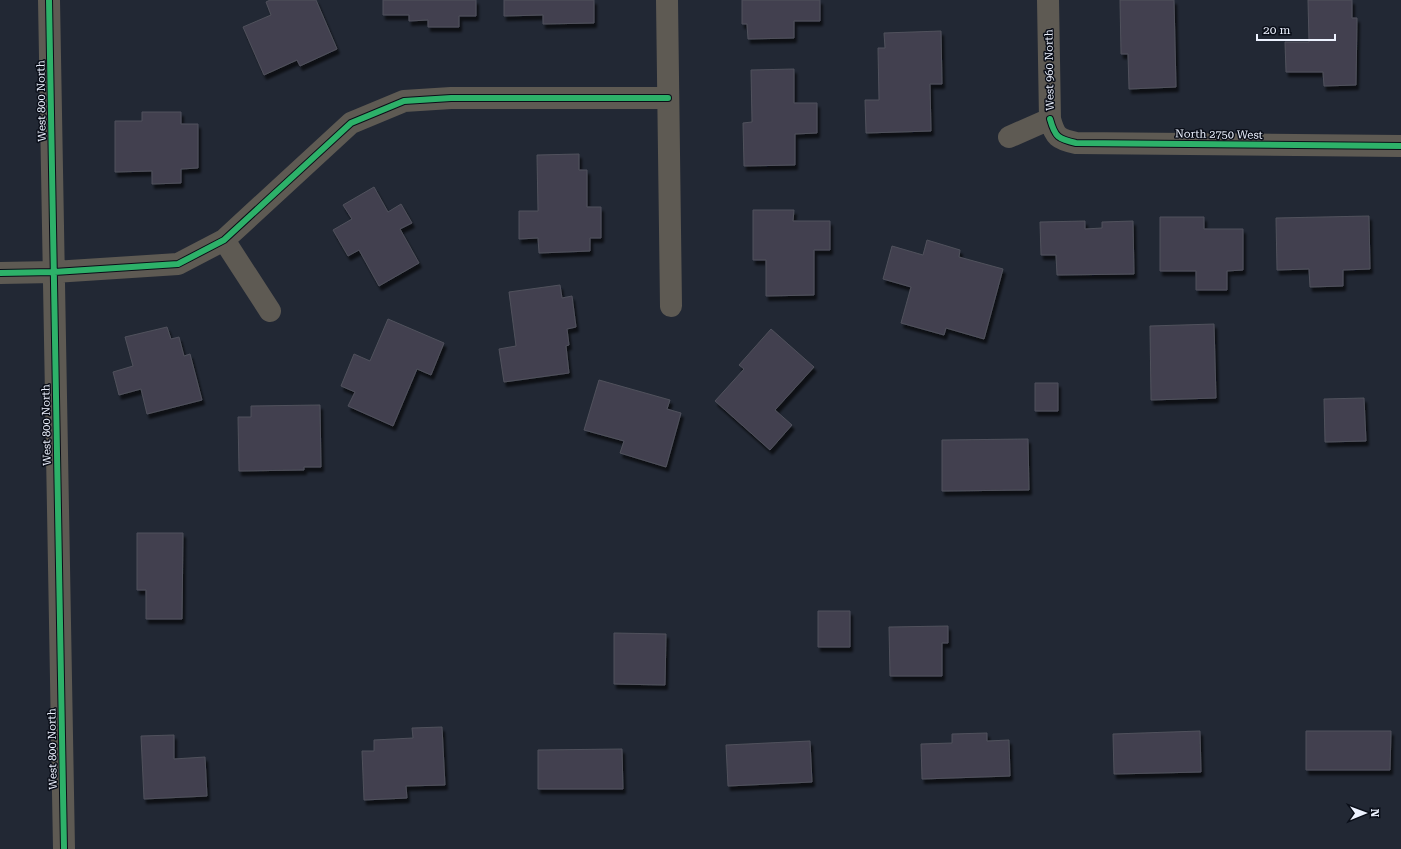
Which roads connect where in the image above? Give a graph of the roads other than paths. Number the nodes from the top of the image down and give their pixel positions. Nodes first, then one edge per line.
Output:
1 (49, 0) edge
2 (667, 0) edge
3 (1048, 0) edge
4 (668, 98) junction
5 (1050, 119) junction
6 (1009, 137) dead end
7 (1401, 146) edge
8 (224, 240) junction
9 (54, 272) junction
10 (0, 273) edge
11 (671, 306) dead end
12 (270, 311) dead end
13 (64, 849) edge

1 - 9 street, West 800 North
2 - 4 street
3 - 5 street, West 960 North
4 - 8 street
4 - 11 street
5 - 6 street, West 960 North
5 - 7 street, North 2750 West
8 - 9 street
8 - 12 street
9 - 10 street
9 - 13 street, West 800 North

